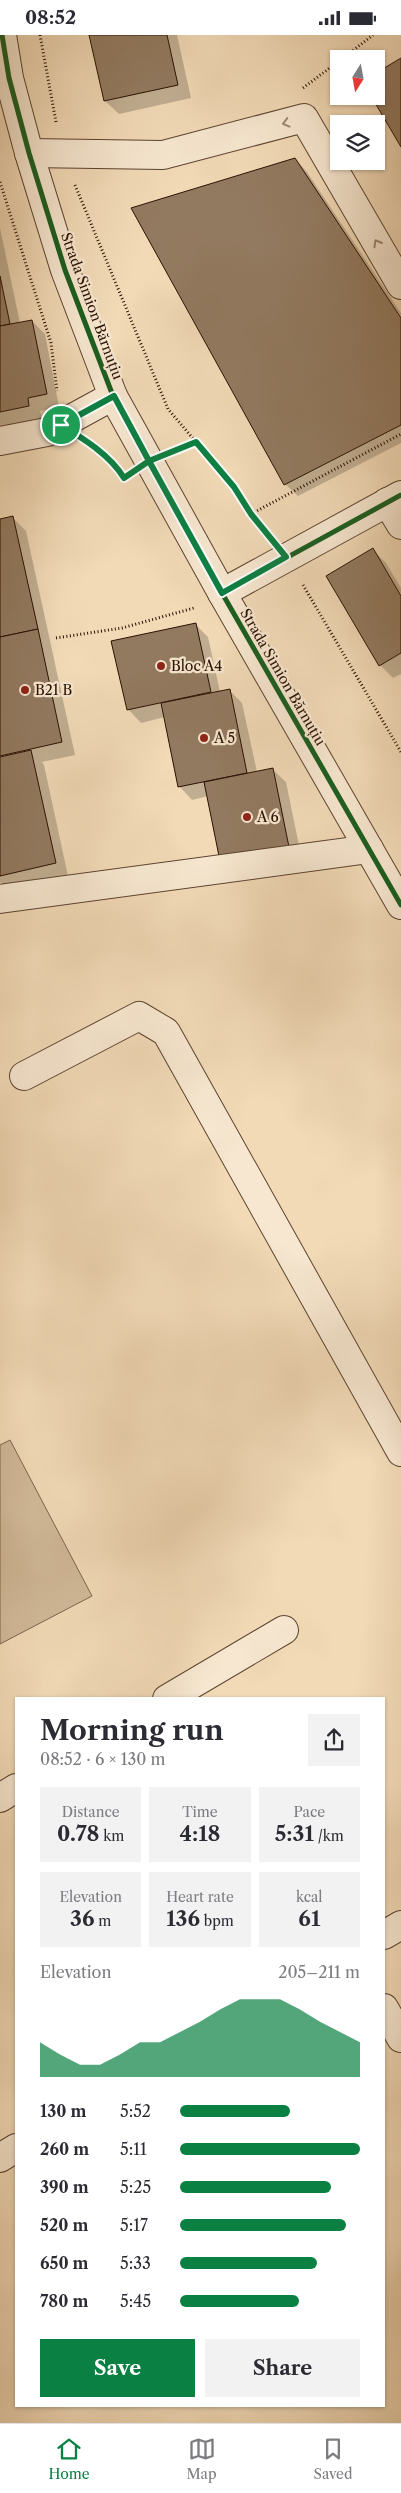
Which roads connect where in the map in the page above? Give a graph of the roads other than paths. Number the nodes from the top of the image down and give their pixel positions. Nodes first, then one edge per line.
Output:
1 (2, 35) edge
2 (29, 153) junction
3 (401, 285) edge
4 (114, 396) junction
5 (0, 441) edge
6 (396, 507) edge
7 (222, 593) junction
8 (369, 849) junction
9 (0, 899) edge
10 (401, 905) edge
11 (24, 1076) dead end
12 (401, 1452) edge
13 (284, 1629) dead end
14 (170, 1697) edge
15 (15, 1789) edge
16 (0, 1798) edge
17 (401, 1925) edge
18 (385, 1934) edge
19 (385, 2010) edge
20 (401, 2038) edge
21 (15, 2149) edge
22 (0, 2158) edge

1 - 2 street, Strada Simion Bărnuțiu
3 -> 2 street
2 - 4 street, Strada Simion Bărnuțiu
4 - 5 street
4 - 7 street, Strada Simion Bărnuțiu
6 - 7 street
7 - 8 street, Strada Simion Bărnuțiu
8 - 9 street
8 - 10 street, Strada Simion Bărnuțiu
11 - 12 street
13 - 14 street
15 - 16 street
17 - 18 street
19 - 20 street
21 - 22 street

